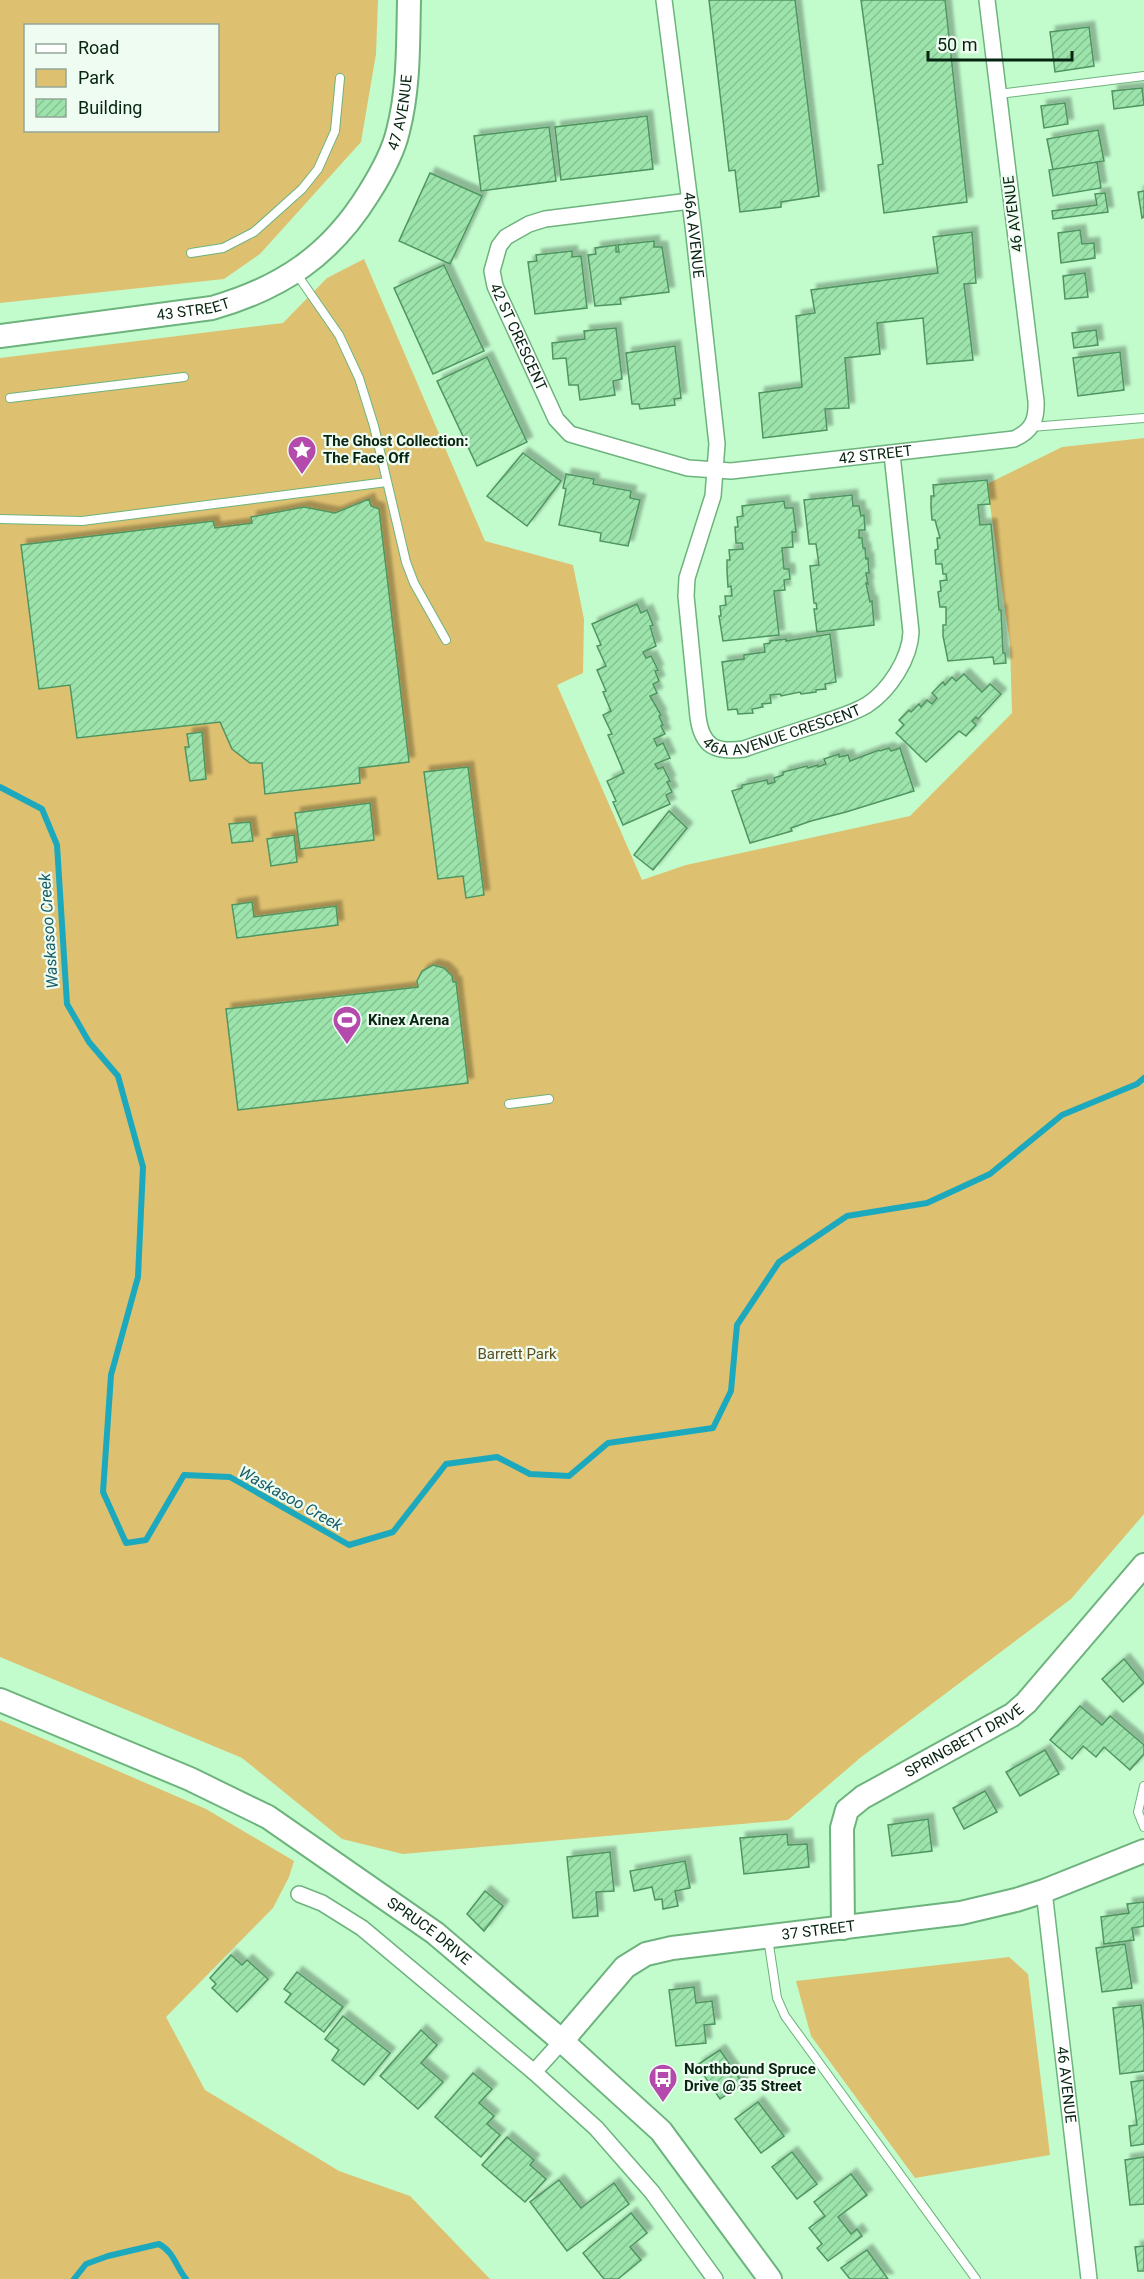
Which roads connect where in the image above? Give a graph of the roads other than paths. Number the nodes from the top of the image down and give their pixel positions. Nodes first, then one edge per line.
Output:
1 (409, 0) edge
2 (664, 0) edge
3 (987, 0) edge
4 (1144, 76) edge
5 (340, 78) dead end
6 (999, 94) junction
7 (690, 201) junction
8 (357, 214) joint
9 (191, 254) dead end
10 (296, 273) junction
11 (0, 336) edge
12 (184, 377) dead end
13 (10, 398) dead end
14 (1144, 418) edge
15 (1031, 428) junction
16 (892, 454) junction
17 (716, 471) junction
18 (387, 482) junction
19 (0, 519) edge
20 (446, 640) dead end
21 (549, 1099) dead end
22 (509, 1104) dead end
23 (1144, 1564) edge
24 (0, 1700) edge
25 (1144, 1786) edge
26 (1144, 1827) edge
27 (1144, 1851) edge
28 (1044, 1891) junction
29 (299, 1894) dead end
30 (843, 1928) junction
31 (767, 1937) junction
32 (562, 2041) junction
33 (534, 2072) junction
34 (715, 2279) edge
35 (770, 2279) edge
36 (976, 2279) edge
37 (1089, 2279) edge

1 - 8 street, 47 AVENUE
2 - 7 street, 46A AVENUE
3 - 6 street, 46 AVENUE
4 - 6 lane
5 - 9 lane
6 - 15 street, 46 AVENUE
7 - 17 street, 46A AVENUE
7 - 17 street, 42 ST CRESCENT
8 - 10 street, 43 STREET
10 - 11 street, 43 STREET
10 - 18 lane
12 - 13 lane
14 - 15 lane
15 - 16 street, 42 STREET
16 - 17 street, 42 STREET
16 - 17 street, 46A AVENUE CRESCENT
18 - 19 lane
18 - 20 lane
21 - 22 lane
23 - 30 street, SPRINGBETT DRIVE
24 - 32 street, SPRUCE DRIVE
25 - 26 lane
27 - 28 street, 37 STREET
28 - 30 street, 37 STREET
28 - 37 street, 46 AVENUE
29 - 33 street
30 - 31 street, 37 STREET
31 - 32 street, 37 STREET
31 - 36 lane
32 - 33 street, 37 STREET
32 - 35 street, SPRUCE DRIVE
33 - 34 street

